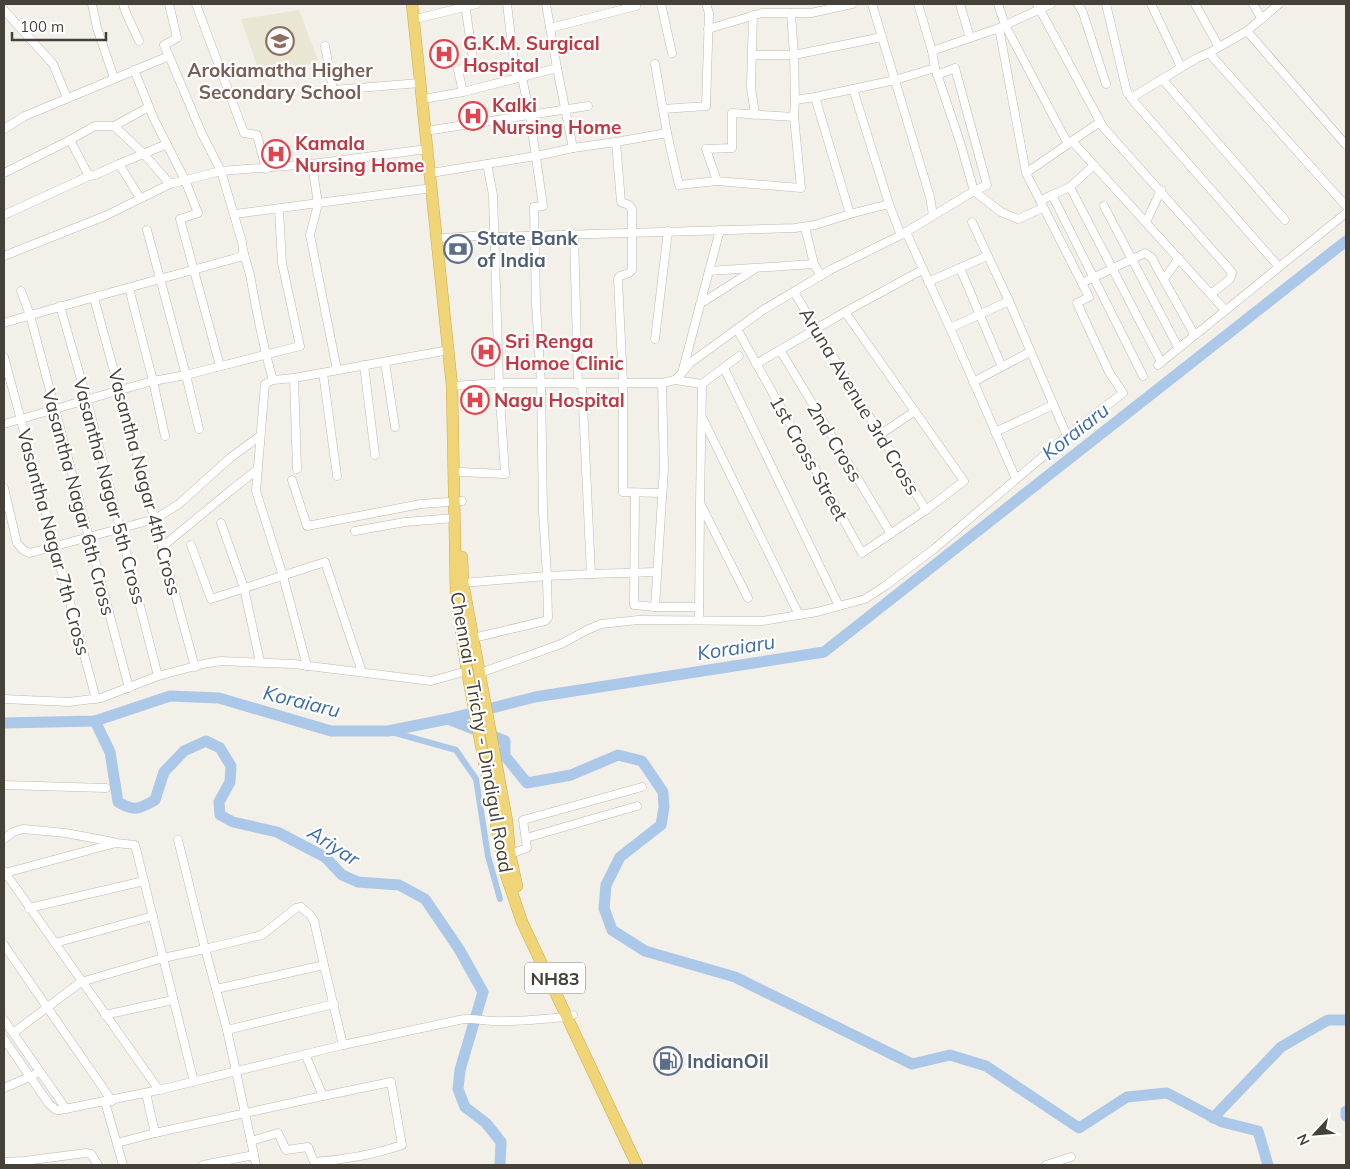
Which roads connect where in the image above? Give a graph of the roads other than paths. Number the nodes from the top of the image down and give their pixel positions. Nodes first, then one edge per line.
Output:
1 (92, 4) edge
2 (123, 4) edge
3 (196, 4) edge
4 (412, 4) edge
5 (418, 4) edge
6 (476, 4) edge
7 (507, 4) edge
8 (546, 4) edge
9 (661, 4) edge
10 (706, 4) edge
11 (852, 4) edge
12 (872, 4) edge
13 (918, 4) edge
14 (960, 4) edge
15 (998, 4) edge
16 (1051, 4) edge
17 (1078, 4) edge
18 (1106, 4) edge
19 (1150, 4) edge
20 (1194, 4) edge
21 (1253, 4) edge
22 (1279, 4) edge
23 (172, 5) edge
24 (465, 5) edge
25 (636, 6) dead end
26 (1038, 6) edge
27 (4, 10) edge
28 (791, 13) junction
29 (753, 15) junction
30 (416, 18) junction
31 (1262, 19) junction
32 (1002, 27) junction
33 (550, 28) junction
34 (708, 29) junction
35 (1247, 32) junction
36 (882, 37) junction
37 (970, 38) junction
38 (138, 41) dead end
39 (325, 46) dead end
40 (1219, 47) junction
41 (932, 51) junction
42 (672, 53) dead end
43 (1210, 53) junction
44 (753, 55) junction
45 (794, 55) junction
46 (169, 56) junction
47 (655, 64) dead end
48 (1182, 67) junction
49 (557, 68) junction
50 (134, 70) junction
51 (936, 71) junction
52 (519, 77) junction
53 (114, 78) junction
54 (895, 80) junction
55 (1164, 80) junction
56 (420, 82) junction
57 (1106, 84) dead end
58 (853, 89) junction
59 (463, 92) junction
60 (815, 97) junction
61 (67, 98) junction
62 (429, 98) junction
63 (1132, 98) junction
64 (795, 100) junction
65 (588, 106) dead end
66 (149, 107) junction
67 (664, 109) junction
68 (566, 110) junction
69 (755, 115) junction
70 (530, 116) junction
71 (794, 117) junction
72 (1100, 122) junction
73 (114, 126) junction
74 (4, 129) edge
75 (432, 130) junction
76 (667, 133) junction
77 (70, 140) junction
78 (616, 142) junction
79 (1070, 143) junction
80 (167, 144) junction
81 (1346, 145) edge
82 (573, 148) junction
83 (427, 149) junction
84 (142, 153) junction
85 (536, 156) junction
86 (119, 164) junction
87 (312, 164) junction
88 (487, 164) junction
89 (1093, 166) junction
90 (266, 169) junction
91 (4, 171) edge
92 (221, 171) junction
93 (437, 172) junction
94 (1026, 174) junction
95 (89, 176) junction
96 (185, 180) junction
97 (717, 181) junction
98 (170, 184) junction
99 (1070, 187) junction
100 (435, 188) junction
101 (1161, 190) junction
102 (974, 191) junction
103 (1052, 195) junction
104 (140, 198) junction
105 (318, 204) junction
106 (889, 204) junction
107 (1042, 205) junction
108 (1104, 206) dead end
109 (1346, 206) edge
110 (279, 209) junction
111 (1346, 213) edge
112 (234, 214) junction
113 (850, 214) junction
114 (4, 215) edge
115 (933, 216) junction
116 (1285, 220) dead end
117 (972, 222) dead end
118 (1146, 222) junction
119 (804, 227) junction
120 (147, 230) dead end
121 (720, 230) junction
122 (668, 231) junction
123 (632, 232) junction
124 (574, 234) junction
125 (903, 234) junction
126 (535, 235) junction
127 (495, 237) junction
128 (444, 238) junction
129 (243, 253) junction
130 (4, 256) edge
131 (987, 256) junction
132 (1130, 258) junction
133 (1179, 258) junction
134 (814, 264) junction
135 (1279, 267) junction
136 (757, 268) junction
137 (960, 268) junction
138 (1111, 268) junction
139 (193, 270) junction
140 (922, 270) junction
141 (709, 271) junction
142 (821, 276) junction
143 (1094, 277) junction
144 (159, 279) junction
145 (1164, 280) junction
146 (928, 282) junction
147 (1082, 283) junction
148 (128, 288) junction
149 (21, 292) dead end
150 (794, 292) junction
151 (1211, 294) junction
152 (94, 298) junction
153 (1009, 301) junction
154 (700, 304) junction
155 (60, 306) junction
156 (1225, 310) junction
157 (845, 312) junction
158 (979, 315) junction
159 (30, 316) junction
160 (4, 323) edge
161 (950, 328) junction
162 (738, 329) junction
163 (817, 330) junction
164 (1194, 334) junction
165 (655, 339) dead end
166 (1178, 347) junction
167 (449, 350) junction
168 (780, 350) junction
169 (1030, 352) junction
170 (266, 354) junction
171 (740, 356) dead end
172 (4, 357) edge
173 (385, 362) junction
174 (756, 364) junction
175 (364, 365) junction
176 (220, 366) junction
177 (1002, 367) junction
178 (724, 368) junction
179 (337, 370) junction
180 (323, 372) junction
181 (682, 373) junction
182 (186, 375) junction
183 (1143, 376) dead end
184 (294, 378) junction
185 (273, 380) junction
186 (675, 380) junction
187 (153, 381) junction
188 (973, 382) junction
189 (499, 383) junction
190 (623, 383) junction
191 (662, 383) junction
192 (540, 384) junction
193 (580, 384) junction
194 (702, 384) junction
195 (455, 385) junction
196 (120, 390) junction
197 (87, 400) junction
198 (1053, 405) junction
199 (54, 408) junction
200 (915, 411) junction
201 (21, 417) junction
202 (701, 417) junction
203 (4, 424) edge
204 (395, 427) dead end
205 (199, 430) dead end
206 (995, 432) junction
207 (881, 434) junction
208 (165, 436) dead end
209 (260, 436) junction
210 (1068, 436) junction
211 (375, 456) dead end
212 (297, 469) dead end
213 (257, 470) junction
214 (461, 472) junction
215 (337, 476) dead end
216 (1016, 479) junction
217 (292, 480) dead end
218 (4, 488) edge
219 (635, 493) junction
220 (662, 493) junction
221 (458, 501) junction
222 (700, 503) junction
223 (926, 510) junction
224 (455, 518) junction
225 (155, 519) junction
226 (221, 523) dead end
227 (120, 529) junction
228 (356, 531) dead end
229 (891, 534) junction
230 (89, 538) junction
231 (191, 545) dead end
232 (55, 547) junction
233 (162, 547) junction
234 (635, 572) junction
235 (657, 572) junction
236 (591, 574) junction
237 (283, 576) junction
238 (547, 576) junction
239 (463, 583) junction
240 (244, 588) junction
241 (748, 598) dead end
242 (698, 606) junction
243 (839, 606) junction
244 (655, 608) junction
245 (799, 615) junction
246 (699, 620) junction
247 (473, 638) junction
248 (260, 662) junction
249 (308, 666) junction
250 (195, 667) junction
251 (362, 672) junction
252 (468, 674) junction
253 (158, 676) junction
254 (480, 676) junction
255 (129, 688) junction
256 (4, 699) edge
257 (96, 699) junction
258 (494, 781) junction
259 (4, 785) edge
260 (642, 787) dead end
261 (106, 788) dead end
262 (637, 806) dead end
263 (526, 838) junction
264 (4, 839) edge
265 (178, 840) dead end
266 (116, 842) junction
267 (510, 854) junction
268 (4, 872) edge
269 (144, 881) junction
270 (29, 908) junction
271 (152, 916) junction
272 (55, 943) junction
273 (4, 945) edge
274 (205, 950) junction
275 (163, 958) junction
276 (324, 965) junction
277 (81, 982) junction
278 (216, 990) junction
279 (173, 1000) junction
280 (334, 1004) junction
281 (47, 1007) junction
282 (105, 1015) junction
283 (570, 1016) junction
284 (4, 1020) edge
285 (227, 1030) junction
286 (13, 1033) junction
287 (4, 1039) edge
288 (342, 1045) junction
289 (305, 1054) junction
290 (236, 1071) junction
291 (41, 1073) junction
292 (30, 1077) junction
293 (194, 1082) junction
294 (4, 1088) edge
295 (160, 1090) junction
296 (146, 1093) junction
297 (323, 1096) junction
298 (109, 1101) junction
299 (66, 1110) junction
300 (246, 1113) junction
301 (155, 1133) junction
302 (251, 1142) junction
303 (117, 1143) junction
304 (254, 1155) junction
305 (1071, 1157) dead end
306 (4, 1162) edge
307 (24, 1163) edge
308 (98, 1165) edge
309 (123, 1165) edge
310 (203, 1165) edge
311 (256, 1165) edge
312 (636, 1165) edge
313 (643, 1165) edge
314 (1046, 1165) edge

1 - 53 street
2 - 38 street
3 - 90 street
4 - 30 highway, Chennai - Trichy - Dindigul Road / NH83
5 - 30 highway, Chennai - Trichy - Dindigul Road / NH83
6 - 24 street
7 - 52 street
8 - 33 street
9 - 42 street
10 - 34 street
11 - 28 street
12 - 36 street
13 - 41 street
14 - 37 street
15 - 32 street
16 - 26 street
17 - 57 street
18 - 63 street
19 - 48 street
20 - 40 street
21 - 31 street
22 - 31 street
23 - 46 street
24 - 30 street
24 - 59 street
25 - 33 street
26 - 32 street
26 - 72 street
27 - 61 street
28 - 29 street
28 - 45 street
29 - 34 street
29 - 44 street
30 - 56 highway, Chennai - Trichy - Dindigul Road / NH83
30 - 62 highway, Chennai - Trichy - Dindigul Road / NH83
31 - 35 street
32 - 37 street
32 - 79 street
32 - 94 street
33 - 49 street
34 - 67 street
35 - 40 street
35 - 81 street
36 - 45 street
36 - 54 street
37 - 41 street
39 - 56 street
40 - 43 street
41 - 51 street
43 - 48 street
43 - 109 street
44 - 45 street
44 - 69 street
45 - 64 street
46 - 50 street
46 - 92 street
47 - 67 street
48 - 55 street
49 - 52 street
49 - 68 street
50 - 53 street
50 - 66 street
51 - 54 street
51 - 102 street
51 - 102 street
52 - 59 street
52 - 70 street
53 - 61 street
54 - 58 street
54 - 115 street
55 - 63 street
55 - 116 street
56 - 83 highway, Chennai - Trichy - Dindigul Road / NH83
58 - 60 street
58 - 106 street
59 - 62 street
60 - 64 street
60 - 113 street
61 - 74 street
62 - 75 highway, Chennai - Trichy - Dindigul Road / NH83
63 - 135 street
64 - 71 street
65 - 68 street
66 - 73 street
66 - 80 street
67 - 76 street
68 - 70 street
68 - 82 street
69 - 71 street
69 - 97 street
70 - 75 street
70 - 85 street
71 - 97 street
72 - 79 street
72 - 101 street
73 - 77 street
73 - 84 street
75 - 93 highway, Chennai - Trichy - Dindigul Road / NH83
76 - 78 street
76 - 97 street
77 - 91 street
77 - 95 street
78 - 82 street
78 - 123 street
79 - 89 street
79 - 94 street
80 - 84 street
80 - 96 street
82 - 85 street
83 - 87 street
83 - 100 highway, Chennai - Trichy - Dindigul Road / NH83
84 - 86 street
84 - 98 street
85 - 88 street
85 - 126 street
86 - 95 street
86 - 104 street
87 - 90 street
87 - 105 street
88 - 93 street
88 - 127 street
89 - 99 street
89 - 118 street
90 - 92 street
92 - 96 street
92 - 112 street
93 - 100 highway, Chennai - Trichy - Dindigul Road / NH83
94 - 107 street
95 - 114 street
96 - 98 street
96 - 139 street
98 - 104 street
99 - 103 street
99 - 138 street
100 - 105 street
100 - 128 highway, Chennai - Trichy - Dindigul Road / NH83
100 - 167 highway, Chennai - Trichy - Dindigul Road / NH83
101 - 118 street
101 - 151 street
102 - 107 street
102 - 115 street
103 - 107 street
103 - 143 street
104 - 130 street
105 - 110 street
105 - 179 street
106 - 113 street
106 - 125 street
107 - 147 street
108 - 132 street
110 - 112 street
110 - 170 street
111 - 135 street
112 - 129 street
113 - 119 street
115 - 125 street
117 - 131 street
118 - 133 street
119 - 121 street
119 - 134 street
120 - 144 street
121 - 122 street
121 - 141 street
122 - 123 street
122 - 165 street
123 - 124 street
123 - 190 street
124 - 126 street
124 - 193 street
125 - 140 street
125 - 142 street
126 - 127 street
126 - 192 street
127 - 128 street
127 - 189 street
128 - 195 highway, Chennai - Trichy - Dindigul Road / NH83
129 - 139 street
129 - 170 street
131 - 137 street
131 - 153 street
132 - 138 street
132 - 145 street
132 - 166 street
133 - 145 street
133 - 151 street
134 - 136 street
134 - 142 street
135 - 156 street
136 - 141 street
136 - 154 street
137 - 146 street
137 - 158 street
138 - 143 street
138 - 166 street
139 - 144 street
139 - 176 street
140 - 146 street
140 - 157 street
141 - 154 street
142 - 150 street
143 - 147 street
143 - 183 street
144 - 148 street
144 - 182 street
145 - 164 street
146 - 161 street
147 - 210 street
148 - 152 street
148 - 187 street
149 - 159 street, Vasantha Nagar 6th Cross
150 - 162 street
150 - 163 street, Aruna Avenue 3rd Cross
151 - 156 street
152 - 155 street
152 - 196 street, Vasantha Nagar 4th Cross
153 - 158 street
153 - 169 street
154 - 181 street
155 - 159 street
155 - 197 street, Vasantha Nagar 5th Cross
156 - 164 street
157 - 163 street
157 - 200 street
158 - 161 street
158 - 177 street
159 - 160 street
159 - 199 street, Vasantha Nagar 6th Cross
161 - 188 street
162 - 174 street, 1st Cross Street
162 - 181 street
163 - 168 street
163 - 207 street, Aruna Avenue 3rd Cross
164 - 166 street
167 - 173 street
167 - 195 highway, Chennai - Trichy - Dindigul Road / NH83
168 - 174 street
168 - 229 street, 2nd Cross
169 - 177 street
169 - 198 street
170 - 176 street
170 - 185 street
171 - 178 street
172 - 201 street, Vasantha Nagar 7th Cross
173 - 175 street
173 - 204 street
174 - 229 street, 1st Cross Street
175 - 179 street
175 - 211 street
176 - 182 street
177 - 188 street
178 - 194 street
178 - 243 street
179 - 180 street
180 - 184 street
180 - 215 street
181 - 186 street
182 - 187 street
182 - 205 street
184 - 185 street
184 - 212 street
185 - 209 street
186 - 191 street
186 - 194 street
187 - 196 street
187 - 208 street
188 - 206 street
189 - 192 street
189 - 195 street
189 - 214 street
190 - 191 street
190 - 193 street
190 - 219 street
191 - 220 street
192 - 193 street
192 - 238 street
193 - 236 street
194 - 202 street
195 - 214 highway, Chennai - Trichy - Dindigul Road / NH83
195 - 221 highway, Chennai - Trichy - Dindigul Road / NH83
196 - 197 street
196 - 225 street, Vasantha Nagar 4th Cross
197 - 199 street
197 - 227 street, Vasantha Nagar 5th Cross
198 - 206 street
198 - 210 street
199 - 201 street
199 - 230 street, Vasantha Nagar 6th Cross
200 - 207 street
200 - 223 street
201 - 203 street
201 - 232 street, Vasantha Nagar 7th Cross
202 - 222 street
202 - 245 street
206 - 216 street
207 - 223 street, Aruna Avenue 3rd Cross
209 - 213 street
209 - 225 street
210 - 216 street
213 - 233 street
213 - 237 street
214 - 221 highway, Chennai - Trichy - Dindigul Road / NH83
216 - 243 street
217 - 221 street
218 - 232 street
219 - 220 street
219 - 234 street
220 - 235 street
221 - 224 highway, Chennai - Trichy - Dindigul Road / NH83
221 - 239 highway, Chennai - Trichy - Dindigul Road / NH83
222 - 241 street
222 - 242 street
223 - 229 street
224 - 228 street
224 - 252 highway, Chennai - Trichy - Dindigul Road / NH83
225 - 227 street
225 - 233 street, Vasantha Nagar 4th Cross
226 - 240 street
227 - 230 street
227 - 253 street, Vasantha Nagar 5th Cross
230 - 232 street
230 - 255 street, Vasantha Nagar 6th Cross
231 - 240 street
232 - 257 street, Vasantha Nagar 7th Cross
233 - 250 street, Vasantha Nagar 4th Cross
234 - 235 street
234 - 236 street
234 - 244 street
235 - 244 street
236 - 238 street
237 - 240 street
237 - 249 street
237 - 251 street
238 - 239 street
238 - 247 street
239 - 247 highway, Chennai - Trichy - Dindigul Road / NH83
240 - 248 street
242 - 244 street
242 - 246 street
243 - 245 street
245 - 246 street
246 - 254 street
247 - 254 highway, Chennai - Trichy - Dindigul Road / NH83
248 - 249 street
248 - 250 street
249 - 251 street
250 - 253 street
251 - 252 street
252 - 258 highway, Chennai - Trichy - Dindigul Road / NH83
253 - 255 street
254 - 258 highway, Chennai - Trichy - Dindigul Road / NH83
255 - 257 street
256 - 257 street
258 - 267 highway, Chennai - Trichy - Dindigul Road / NH83
258 - 283 highway, Chennai - Trichy - Dindigul Road
259 - 261 street
260 - 263 street
262 - 263 street
263 - 267 street
264 - 266 street
265 - 274 street
266 - 268 street
266 - 269 street
267 - 283 highway, Chennai - Trichy - Dindigul Road / NH83
268 - 270 street
269 - 270 street
269 - 271 street
270 - 272 street
271 - 272 street
271 - 275 street
272 - 277 street
273 - 281 street
274 - 275 street
274 - 276 street
274 - 278 street
275 - 277 street
275 - 279 street
276 - 278 street
276 - 280 street
277 - 281 street
277 - 282 street
278 - 285 street
279 - 282 street
279 - 293 street
280 - 285 street
280 - 288 street
281 - 286 street
281 - 298 street
282 - 295 street
283 - 288 street
283 - 312 highway, Chennai - Trichy - Dindigul Road
283 - 313 highway, Chennai - Trichy - Dindigul Road / NH83
284 - 286 street
285 - 290 street
286 - 291 street
287 - 292 street
288 - 289 street
289 - 290 street
289 - 297 street
290 - 293 street
290 - 300 street
291 - 292 street
291 - 299 street
292 - 294 street
292 - 299 street
293 - 295 street
295 - 296 street
296 - 298 street
296 - 301 street
297 - 300 street
297 - 302 street
298 - 299 street
298 - 303 street
300 - 301 street
300 - 302 street
301 - 303 street
302 - 304 street
303 - 309 street
304 - 310 street
304 - 311 street
305 - 314 street
306 - 307 street
307 - 308 street

